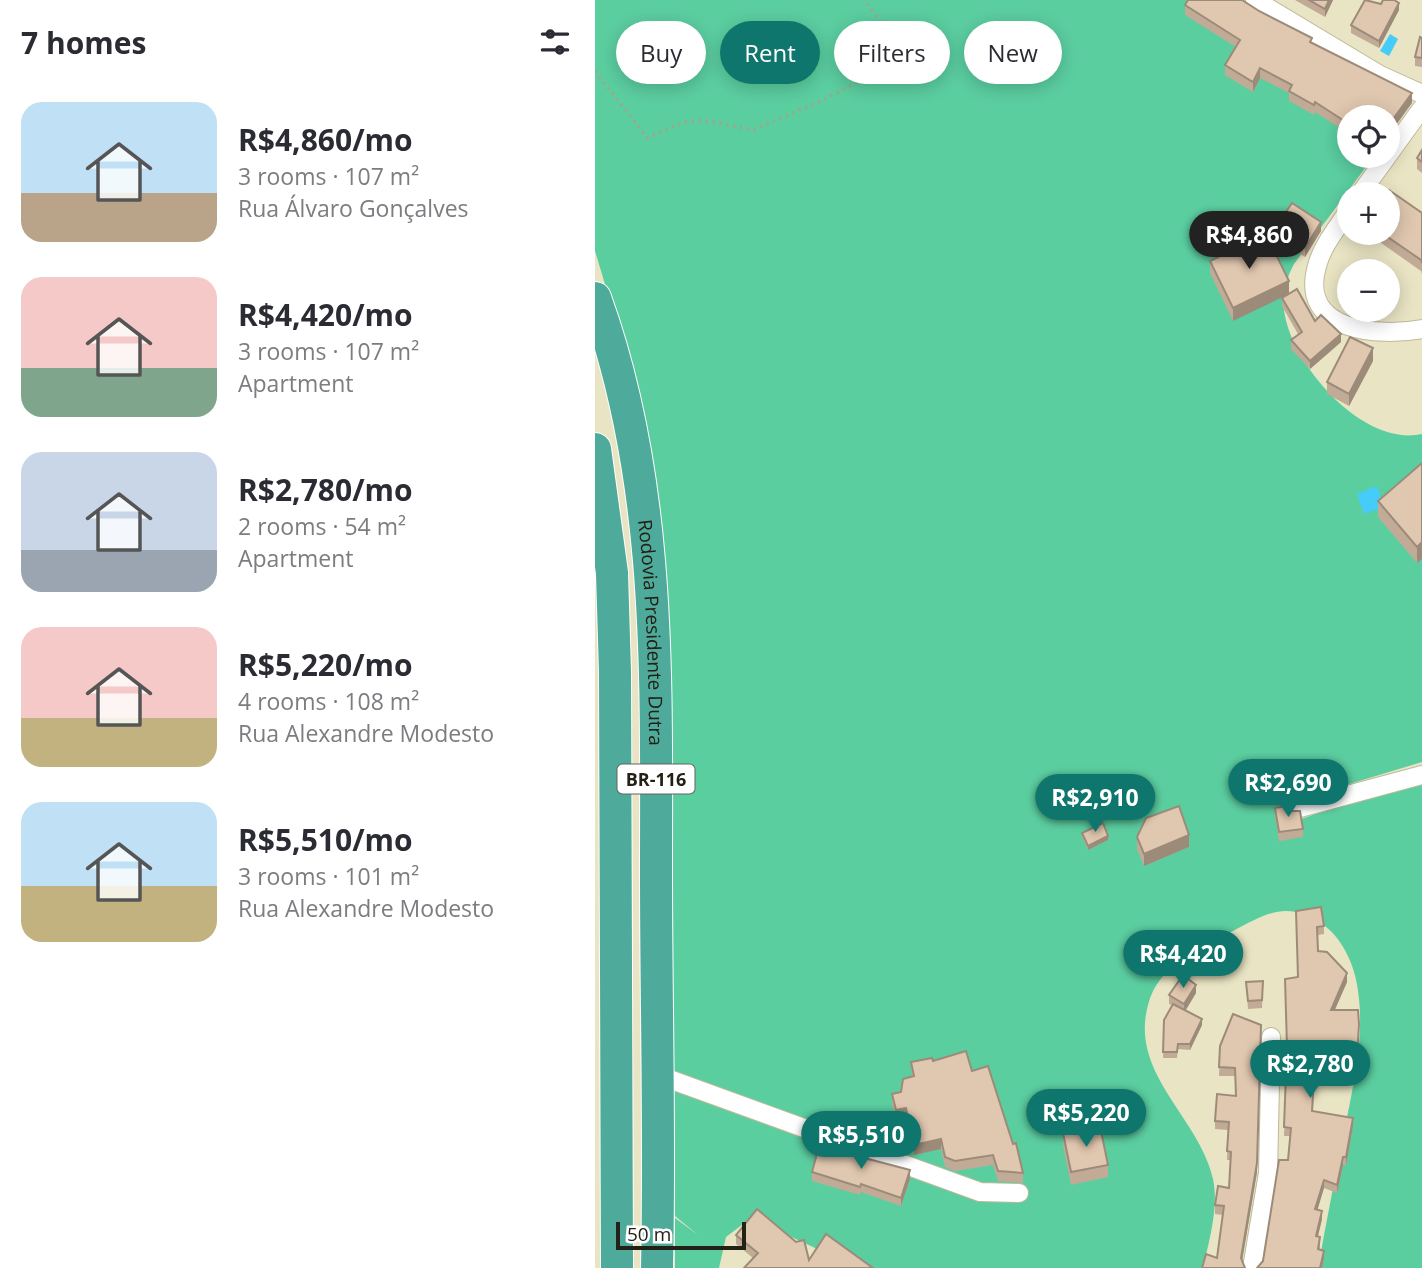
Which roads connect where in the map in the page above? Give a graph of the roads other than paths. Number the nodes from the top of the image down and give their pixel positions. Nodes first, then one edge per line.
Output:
1 (1255, 0) edge
2 (1422, 93) edge
3 (1422, 108) edge
4 (1369, 182) edge
5 (1337, 230) edge
6 (595, 298) edge
7 (1422, 329) edge
8 (595, 449) edge
9 (1422, 775) edge
10 (1296, 809) edge
11 (1271, 1037) dead end
12 (659, 1075) junction
13 (1019, 1193) dead end
14 (617, 1268) edge
15 (657, 1268) edge
16 (1252, 1268) edge

1 - 2 street
3 - 4 street
5 - 7 street
6 - 12 highway, Rodovia Presidente Dutra / BR-116
8 - 14 highway, Rodovia Presidente Dutra / BR-116
9 - 10 street
11 - 16 street
12 - 13 street
12 - 15 highway, Rodovia Presidente Dutra / BR-116

